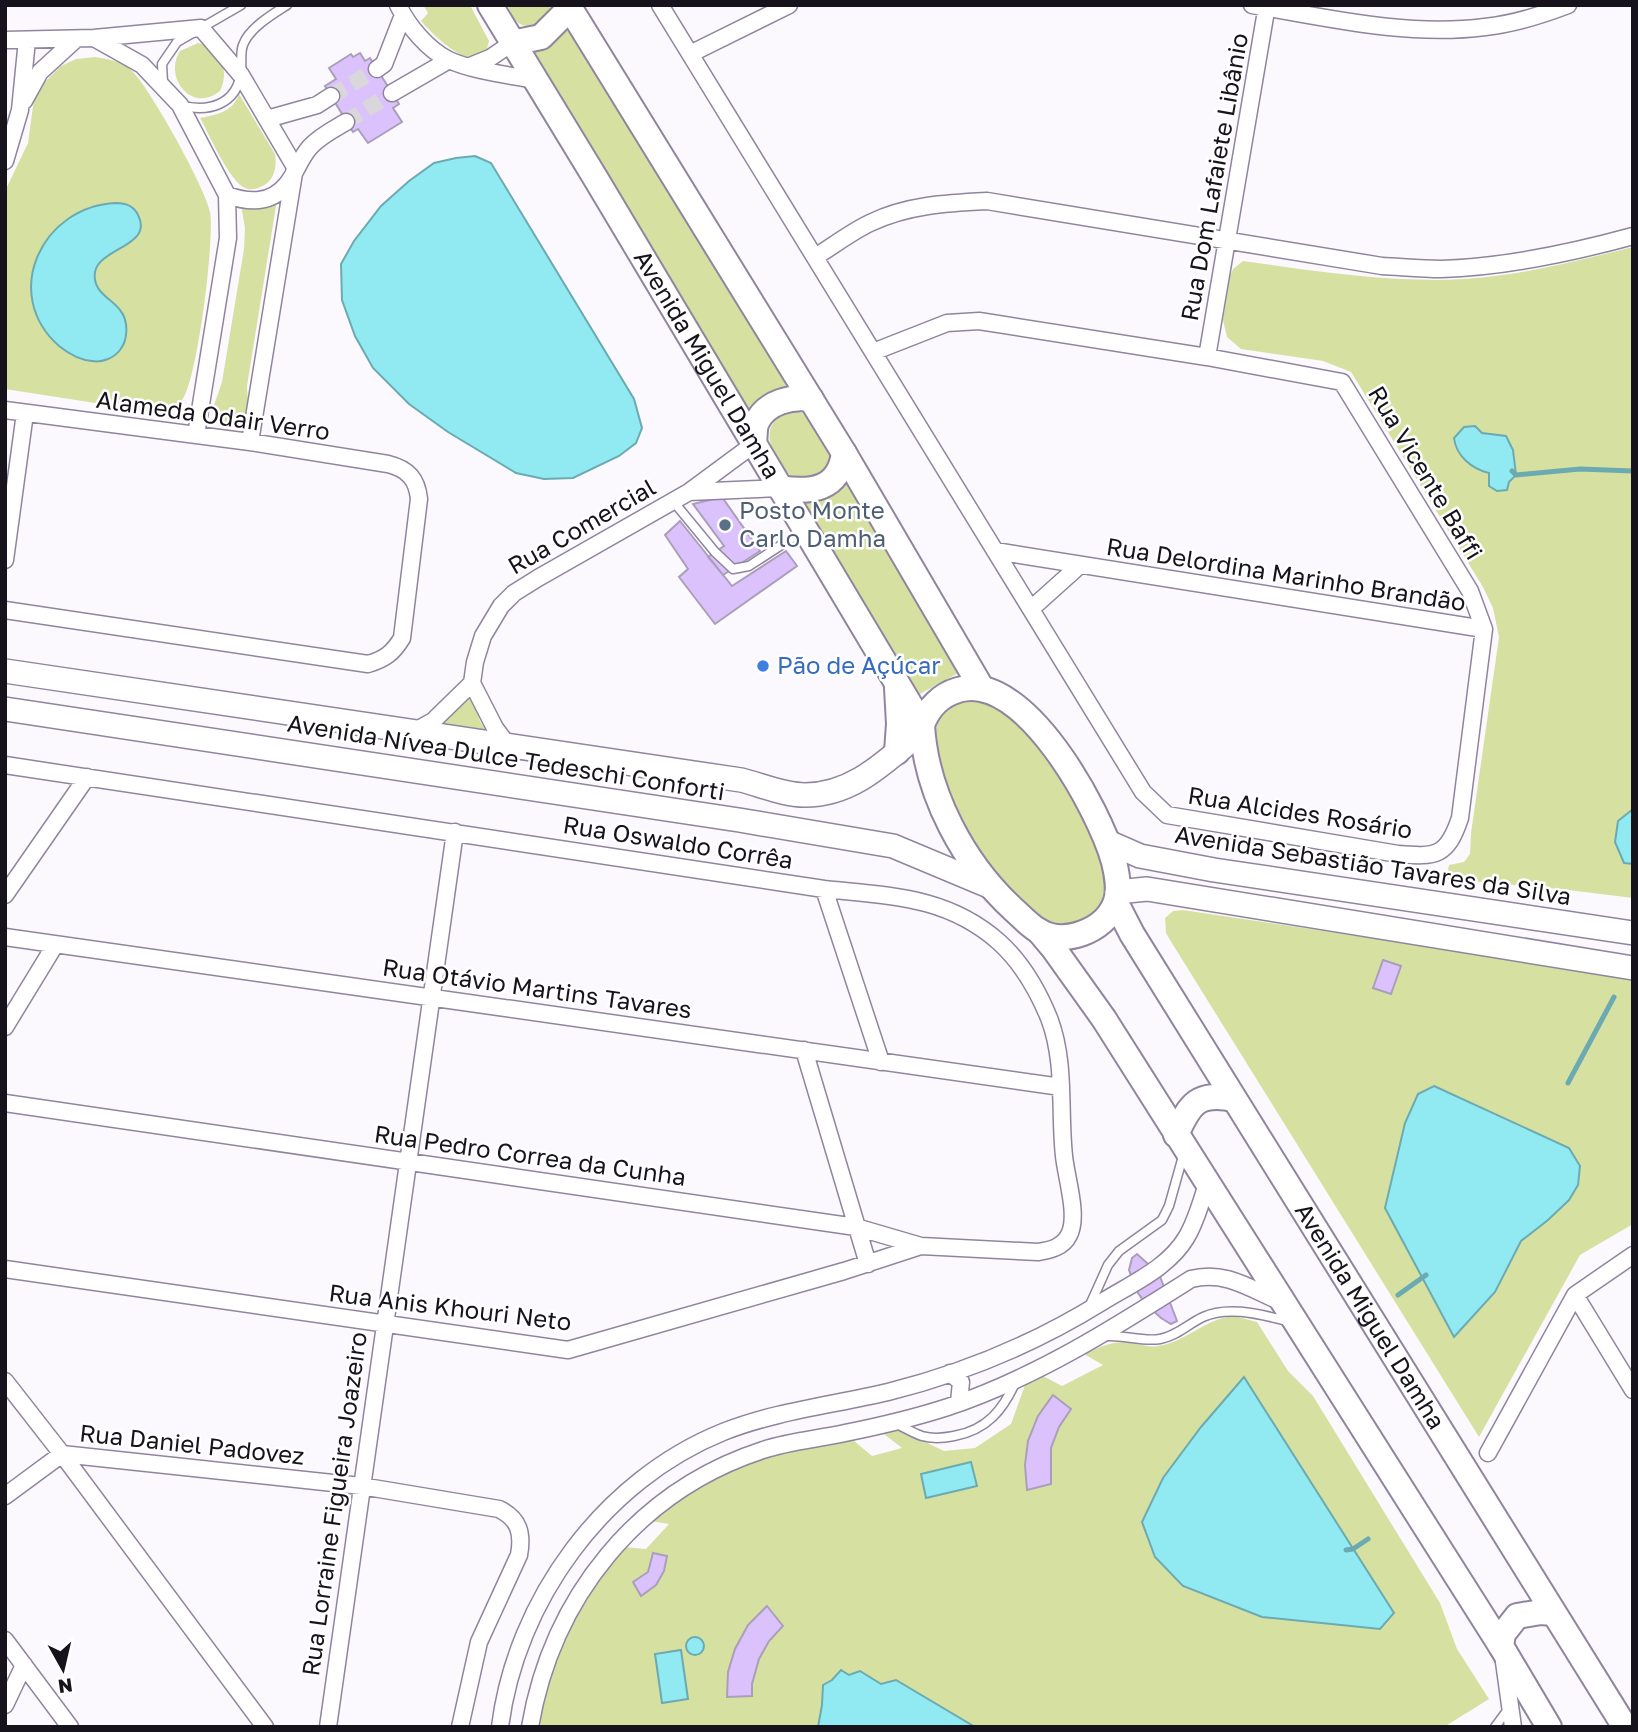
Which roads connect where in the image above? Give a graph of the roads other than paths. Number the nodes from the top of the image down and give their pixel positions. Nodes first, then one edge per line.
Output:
1 (241, 5) edge
2 (287, 5) edge
3 (489, 5) edge
4 (660, 5) edge
5 (789, 5) edge
6 (1568, 5) edge
7 (1262, 6) edge
8 (569, 7) edge
9 (400, 10) edge
10 (201, 29) junction
11 (76, 38) junction
12 (94, 38) junction
13 (5, 40) edge
14 (27, 40) junction
15 (512, 43) junction
16 (690, 54) junction
17 (449, 60) junction
18 (470, 66) junction
19 (241, 75) junction
20 (534, 80) junction
21 (164, 86) junction
22 (331, 96) tunnel mouth
23 (180, 105) junction
24 (20, 110) junction
25 (267, 119) junction
26 (346, 121) tunnel mouth
27 (5, 161) edge
28 (295, 167) junction
29 (227, 195) junction
30 (1633, 236) edge
31 (1225, 241) junction
32 (815, 257) junction
33 (873, 352) junction
34 (1207, 357) junction
35 (811, 399) junction
36 (5, 410) edge
37 (25, 413) junction
38 (197, 435) junction
39 (250, 442) junction
40 (754, 444) junction
41 (845, 453) junction
42 (780, 488) junction
43 (689, 492) junction
44 (673, 501) junction
45 (805, 529) junction
46 (995, 551) junction
47 (5, 560) edge
48 (1080, 565) junction
49 (1031, 609) junction
50 (5, 610) edge
51 (1484, 629) junction
52 (5, 671) edge
53 (472, 683) junction
54 (896, 684) junction
55 (981, 687) junction
56 (5, 709) edge
57 (922, 728) junction
58 (413, 732) junction
59 (514, 746) junction
60 (897, 752) junction
61 (5, 765) edge
62 (86, 777) junction
63 (456, 832) junction
64 (1108, 842) junction
65 (1443, 849) joint
66 (991, 887) junction
67 (824, 889) junction
68 (5, 895) edge
69 (1116, 897) junction
70 (1039, 931) junction
71 (1633, 933) edge
72 (5, 937) edge
73 (55, 945) junction
74 (1633, 968) edge
75 (432, 998) junction
76 (5, 1027) edge
77 (804, 1050) junction
78 (881, 1062) junction
79 (1062, 1087) junction
80 (1234, 1099) junction
81 (5, 1102) edge
82 (1181, 1142) junction
83 (410, 1161) junction
84 (1206, 1184) junction
85 (856, 1227) junction
86 (920, 1246) junction
87 (1047, 1251) joint
88 (1175, 1254) junction
89 (1633, 1255) edge
90 (868, 1264) junction
91 (5, 1269) edge
92 (1191, 1279) junction
93 (1574, 1294) junction
94 (1084, 1313) junction
95 (1291, 1313) junction
96 (384, 1324) junction
97 (1097, 1336) junction
98 (950, 1373) junction
99 (1018, 1377) junction
100 (5, 1381) edge
101 (1633, 1390) edge
102 (959, 1402) junction
103 (894, 1423) junction
104 (1488, 1453) dead end
105 (62, 1454) junction
106 (672, 1457) junction
107 (689, 1482) junction
108 (361, 1486) junction
109 (5, 1496) edge
110 (1553, 1613) junction
111 (5, 1640) edge
112 (1501, 1646) junction
113 (24, 1665) junction
114 (5, 1705) edge
115 (1511, 1705) junction
116 (70, 1727) edge
117 (265, 1727) edge
118 (328, 1727) edge
119 (460, 1727) edge
120 (500, 1727) edge
121 (530, 1727) edge
122 (1495, 1727) edge
123 (1513, 1727) edge
124 (1549, 1727) edge
125 (1625, 1727) edge

1 - 10 lane
2 - 19 lane
3 - 15 main road, Avenida Miguel Damha
4 - 16 street
5 - 16 street
6 - 7 street
7 - 31 street, Rua Dom Lafaiete Libânio
8 - 15 main road
8 - 35 main road
9 - 17 street
9 - 17 street
10 - 12 street
10 - 19 street
10 - 21 lane
11 - 12 street
11 - 14 street
11 - 24 street
12 - 21 street
13 - 14 street
14 - 24 street
15 - 18 street
15 - 20 main road, Avenida Miguel Damha
16 - 32 street
17 - 18 street
18 - 20 street
19 - 23 lane
19 - 25 street
20 - 40 main road, Avenida Miguel Damha
21 - 23 street
22 - 25 street
23 - 29 street
24 - 27 street
25 - 28 street
26 - 28 street
28 - 29 street
28 - 39 street
29 - 38 street
30 - 31 street
31 - 32 street
31 - 34 street, Rua Dom Lafaiete Libânio
32 - 33 street
33 - 34 street, Rua Vicente Baffi
33 - 46 street
34 - 51 street, Rua Vicente Baffi
35 - 40 main road
35 - 41 main road
36 - 37 street, Alameda Odair Verro
37 - 38 street, Alameda Odair Verro
37 - 47 street
38 - 39 street, Alameda Odair Verro
39 - 50 street, Alameda Odair Verro
40 - 42 main road, Avenida Miguel Damha
40 - 43 street, Rua Comercial
41 - 42 main road
41 - 55 main road
42 - 43 street, Rua Comercial
42 - 45 main road, Avenida Miguel Damha
43 - 44 street, Rua Comercial
44 - 45 lane
44 - 53 street, Rua Comercial
45 - 54 main road, Avenida Miguel Damha
46 - 48 street, Rua Delordina Marinho Brandão
46 - 49 street
48 - 49 street, Rua Delordina Marinho Brandão
48 - 51 street, Rua Delordina Marinho Brandão
49 - 65 street, Rua Alcides Rosário
51 - 65 street, Rua Vicente Baffi
52 - 58 main road, Avenida Nívea Dulce Tedeschi Conforti
53 - 58 street
53 - 59 street
54 - 57 main road, Avenida Miguel Damha
54 - 60 main road
55 - 57 main road
55 - 64 main road
56 - 66 main road, Avenida Nívea Dulce Tedeschi Conforti
57 - 60 main road, Avenida Nívea Dulce Tedeschi Conforti
57 - 66 main road
58 - 59 main road, Avenida Nívea Dulce Tedeschi Conforti
59 - 60 main road, Avenida Nívea Dulce Tedeschi Conforti
61 - 62 street, Rua Oswaldo Corrêa
62 - 63 street, Rua Oswaldo Corrêa
62 - 68 street
63 - 67 street, Rua Oswaldo Corrêa
63 - 75 street, Rua Lorraine Figueira Joazeiro
64 - 69 main road
64 - 71 main road, Avenida Sebastião Tavares da Silva
66 - 70 main road
67 - 78 street
67 - 79 street, Rua Oswaldo Corrêa
69 - 70 main road
69 - 74 main road
69 - 80 main road, Avenida Miguel Damha
70 - 82 main road
72 - 73 street, Rua Otávio Martins Tavares
73 - 75 street, Rua Otávio Martins Tavares
73 - 76 street
75 - 77 street, Rua Otávio Martins Tavares
75 - 83 street, Rua Lorraine Figueira Joazeiro
77 - 78 street, Rua Otávio Martins Tavares
77 - 85 street
78 - 79 street, Rua Otávio Martins Tavares
79 - 87 street, Rua Oswaldo Corrêa
80 - 82 main road
80 - 110 main road, Avenida Miguel Damha
81 - 83 street, Rua Pedro Correa da Cunha
82 - 84 main road
82 - 94 lane
83 - 85 street, Rua Pedro Correa da Cunha
83 - 96 street, Rua Lorraine Figueira Joazeiro
84 - 88 street
84 - 95 main road
85 - 86 street, Rua Pedro Correa da Cunha
85 - 90 street
86 - 87 street, Rua Pedro Correa da Cunha
86 - 90 street, Rua Anis Khouri Neto
88 - 92 street
88 - 94 street
89 - 93 street
90 - 96 street, Rua Anis Khouri Neto
91 - 96 street, Rua Anis Khouri Neto
92 - 95 street
92 - 97 street
93 - 101 street
93 - 104 street
94 - 97 street
94 - 98 street
95 - 97 lane
95 - 112 main road
96 - 108 street, Rua Lorraine Figueira Joazeiro
97 - 99 street
98 - 102 street
98 - 106 street
99 - 102 street
99 - 103 lane
100 - 105 street
102 - 103 street
103 - 107 street
105 - 108 street, Rua Daniel Padovez
105 - 109 street
105 - 117 street
106 - 107 street
106 - 120 street
107 - 121 street
108 - 118 street, Rua Lorraine Figueira Joazeiro
108 - 119 street, Rua Daniel Padovez
110 - 112 main road
110 - 125 main road, Avenida Miguel Damha
111 - 113 street
112 - 115 street
112 - 124 main road
113 - 114 street
113 - 116 street
115 - 122 lane
115 - 123 street

